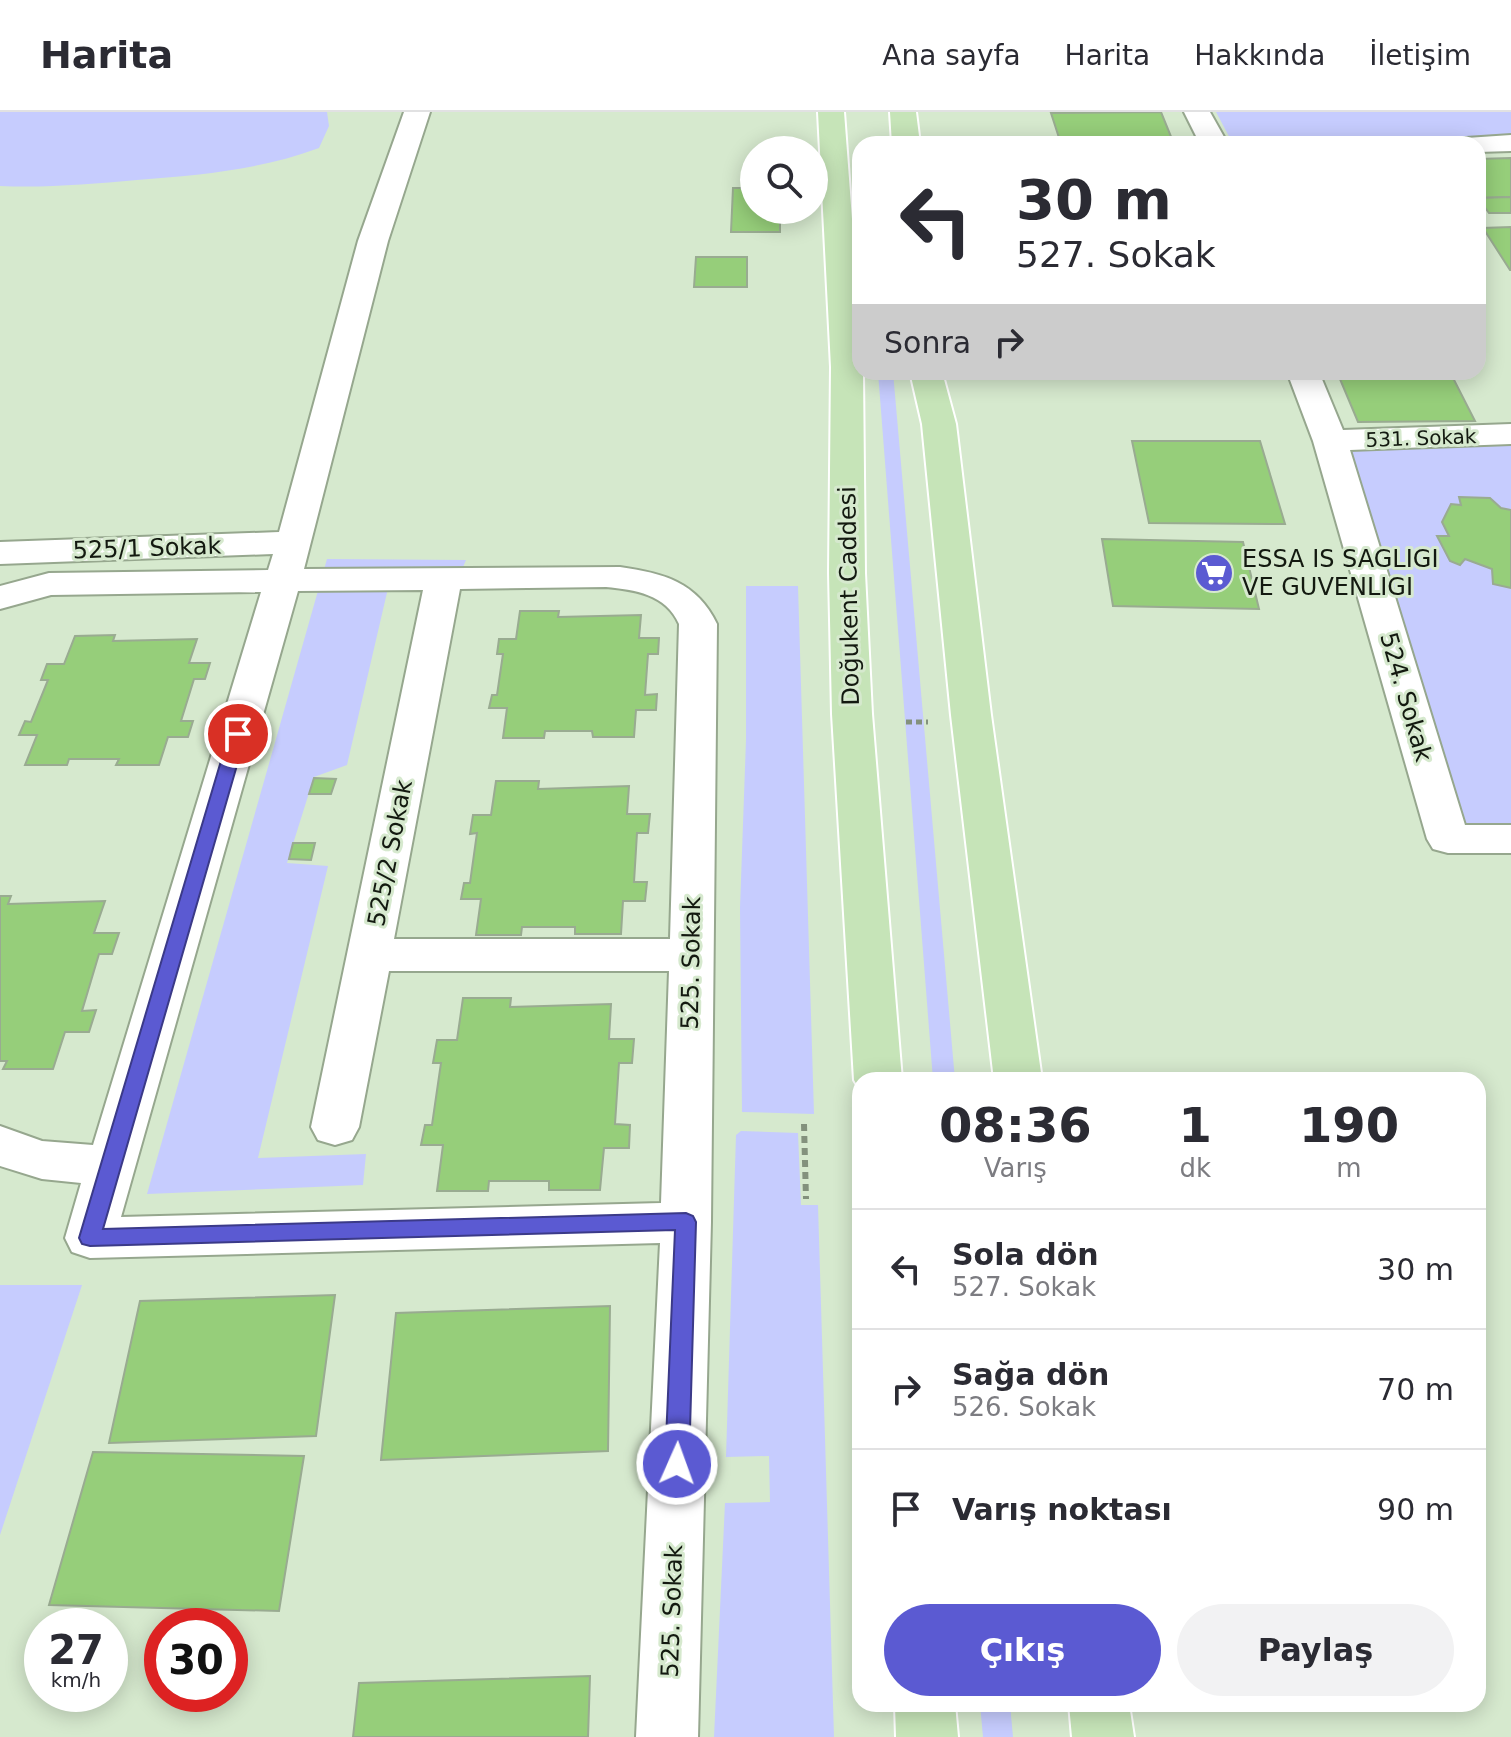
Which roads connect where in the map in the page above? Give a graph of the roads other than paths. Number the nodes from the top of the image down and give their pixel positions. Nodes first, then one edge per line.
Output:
1 (417, 112) edge
2 (831, 112) edge
3 (903, 112) edge
4 (1197, 112) edge
5 (905, 136) edge
6 (1210, 136) edge
7 (1511, 143) edge
8 (1486, 144) edge
9 (928, 380) edge
10 (1306, 380) edge
11 (1511, 434) edge
12 (1330, 441) junction
13 (0, 553) edge
14 (288, 561) junction
15 (444, 578) junction
16 (0, 598) edge
17 (1511, 839) edge
18 (370, 955) junction
19 (692, 955) junction
20 (877, 1072) edge
21 (1017, 1072) edge
22 (335, 1127) dead end
23 (0, 1145) edge
24 (112, 1163) junction
25 (686, 1222) junction
26 (925, 1712) edge
27 (1100, 1712) edge
28 (667, 1737) edge
29 (927, 1737) edge
30 (1103, 1737) edge

1 - 14 street
2 - 20 main road, Doğukent Caddesi
3 - 5 main road
4 - 6 street
7 - 8 street
9 - 21 main road
10 - 12 street, 524. Sokak
11 - 12 street, 531. Sokak
12 - 17 street, 524. Sokak
13 - 14 street, 525/1 Sokak
14 - 15 street, 525. Sokak
14 - 16 street
14 - 24 street
15 - 18 street, 525/2 Sokak
15 - 19 street, 525. Sokak
18 - 19 street
18 - 22 street, 525/2 Sokak
19 - 25 street, 525. Sokak
23 - 24 street
24 - 25 street
25 - 28 street, 525. Sokak
26 - 29 main road
27 - 30 main road

